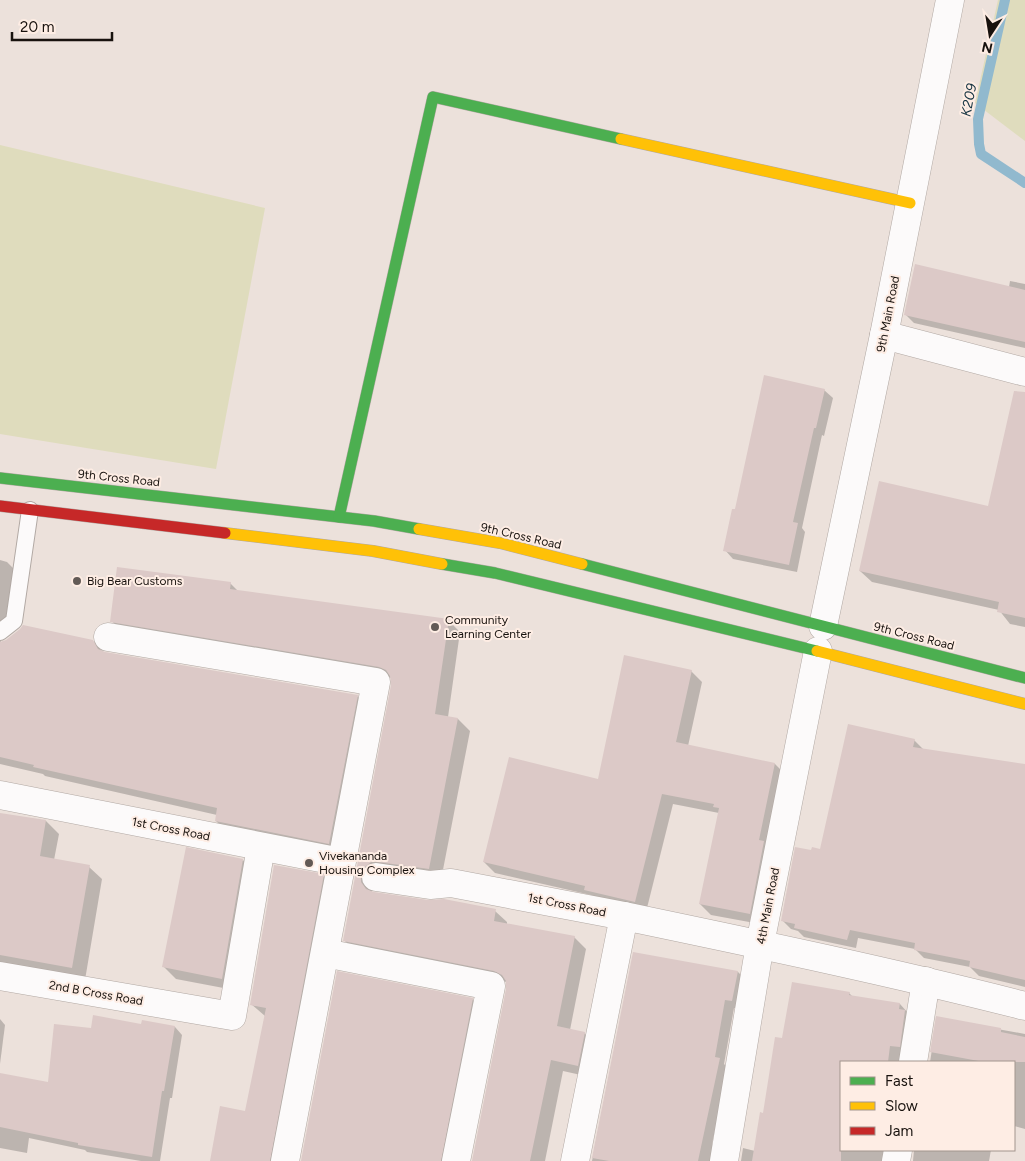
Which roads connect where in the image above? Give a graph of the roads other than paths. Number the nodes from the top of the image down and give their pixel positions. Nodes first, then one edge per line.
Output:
1 (943, 1) edge
2 (910, 203) junction
3 (884, 335) junction
4 (1025, 372) edge
5 (0, 478) edge
6 (0, 506) edge
7 (30, 510) junction
8 (339, 517) junction
9 (0, 632) edge
10 (108, 637) dead end
11 (820, 639) junction
12 (1025, 678) edge
13 (1025, 704) edge
14 (0, 795) edge
15 (261, 847) junction
16 (341, 862) junction
17 (376, 877) dead end
18 (624, 916) junction
19 (760, 944) junction
20 (325, 953) junction
21 (0, 976) edge
22 (926, 981) junction
23 (1025, 1006) edge
24 (913, 1061) edge
25 (285, 1161) edge
26 (456, 1161) edge
27 (575, 1161) edge
28 (724, 1161) edge

1 - 2 street, 9th Main Road
2 - 3 street, 9th Main Road
2 - 8 main road
3 - 4 street
3 - 11 street, 9th Main Road
5 - 8 main road, 9th Cross Road
6 - 7 main road, 9th Cross Road
7 - 9 lane
7 - 11 main road, 9th Cross Road
8 - 11 main road, 9th Cross Road
10 - 16 street
11 - 12 main road, 9th Cross Road
11 - 13 main road, 9th Cross Road
11 - 19 street, 4th Main Road
14 - 15 street, 1st Cross Road
15 - 16 street, 1st Cross Road
15 - 21 street, 2nd B Cross Road
16 - 20 street
17 - 18 street, 1st Cross Road
18 - 19 street, 1st Cross Road
18 - 27 street
19 - 22 street, 1st Cross Road
19 - 28 street, 4th Main Road
20 - 25 street
20 - 26 street
22 - 23 street, 1st Cross Road
22 - 24 street

